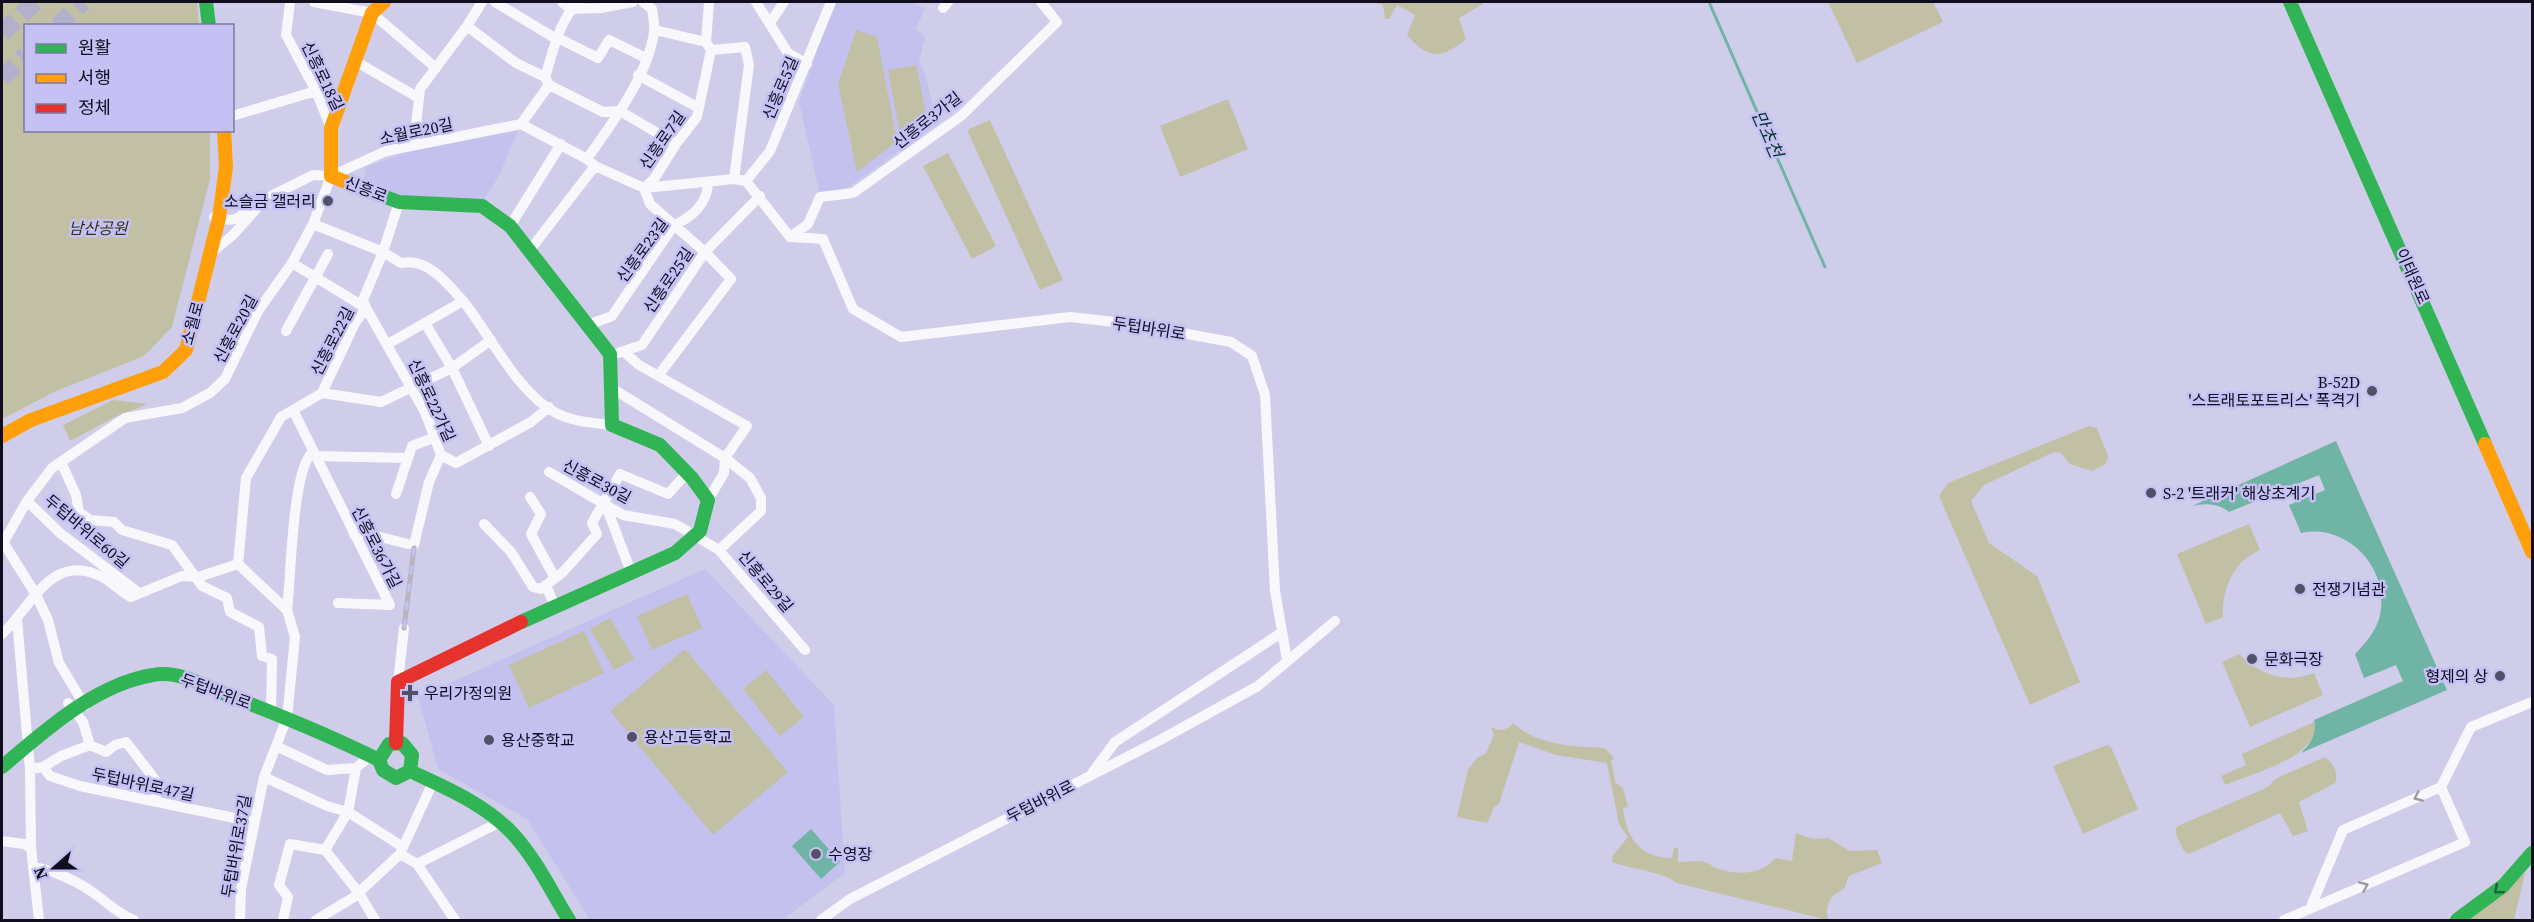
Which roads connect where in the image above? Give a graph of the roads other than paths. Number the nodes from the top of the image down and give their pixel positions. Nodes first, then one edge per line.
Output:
1 (206, 2) edge
2 (290, 2) edge
3 (314, 2) edge
4 (384, 2) edge
5 (482, 2) edge
6 (495, 2) edge
7 (579, 2) edge
8 (633, 2) edge
9 (643, 2) edge
10 (709, 2) edge
11 (756, 2) edge
12 (784, 2) edge
13 (831, 2) edge
14 (1041, 2) edge
15 (2290, 2) edge
16 (566, 5) edge
17 (372, 13) junction
18 (770, 23) junction
19 (209, 24) edge
20 (467, 26) junction
21 (655, 30) junction
22 (558, 39) junction
23 (708, 46) junction
24 (646, 58) junction
25 (355, 61) junction
26 (807, 64) junction
27 (436, 68) junction
28 (638, 75) junction
29 (547, 81) junction
30 (316, 91) junction
31 (417, 97) junction
32 (699, 108) junction
33 (620, 111) junction
34 (234, 115) edge
35 (521, 124) junction
36 (331, 128) junction
37 (223, 132) edge
38 (414, 144) junction
39 (561, 144) junction
40 (676, 144) junction
41 (591, 162) junction
42 (331, 176) junction
43 (740, 180) junction
44 (708, 182) junction
45 (644, 188) junction
46 (760, 196) junction
47 (265, 199) junction
48 (399, 202) junction
49 (216, 217) junction
50 (313, 224) junction
51 (674, 225) junction
52 (510, 226) junction
53 (790, 237) junction
54 (530, 250) junction
55 (383, 252) junction
56 (705, 252) junction
57 (210, 253) junction
58 (327, 254) dead end
59 (292, 262) junction
60 (315, 276) junction
61 (463, 301) junction
62 (366, 308) junction
63 (425, 323) junction
64 (588, 325) junction
65 (286, 331) dead end
66 (491, 340) junction
67 (388, 344) junction
68 (624, 352) junction
69 (610, 354) junction
70 (452, 368) junction
71 (658, 376) junction
72 (410, 387) junction
73 (610, 387) junction
74 (322, 393) junction
75 (549, 407) junction
76 (292, 411) junction
77 (612, 425) junction
78 (2, 430) edge
79 (2, 436) edge
80 (433, 438) junction
81 (489, 446) junction
82 (314, 454) junction
83 (441, 455) junction
84 (408, 458) junction
85 (725, 458) junction
86 (61, 462) junction
87 (549, 472) dead end
88 (687, 473) junction
89 (396, 494) dead end
90 (530, 496) dead end
91 (708, 500) junction
92 (27, 501) junction
93 (604, 503) junction
94 (484, 524) dead end
95 (354, 535) junction
96 (699, 536) junction
97 (2, 543) edge
98 (719, 550) junction
99 (2532, 552) edge
100 (238, 564) junction
101 (631, 573) junction
102 (198, 577) junction
103 (551, 582) junction
104 (35, 593) junction
105 (139, 593) junction
106 (338, 603) dead end
107 (555, 607) junction
108 (287, 610) junction
109 (17, 619) junction
110 (1335, 621) dead end
111 (404, 628) dead end
112 (1281, 633) junction
113 (2, 634) edge
114 (805, 650) dead end
115 (1287, 660) junction
116 (398, 682) junction
117 (2532, 702) edge
118 (78, 706) junction
119 (271, 712) junction
120 (287, 718) junction
121 (396, 742) junction
122 (27, 744) junction
123 (90, 745) junction
124 (278, 747) junction
125 (375, 758) junction
126 (2, 767) edge
127 (43, 767) junction
128 (356, 768) junction
129 (30, 769) junction
130 (410, 771) junction
131 (1090, 776) junction
132 (264, 777) junction
133 (433, 782) junction
134 (2441, 787) junction
135 (154, 801) junction
136 (348, 812) junction
137 (254, 822) junction
138 (500, 822) junction
139 (2, 841) edge
140 (31, 848) junction
141 (326, 850) junction
142 (402, 851) junction
143 (2532, 853) edge
144 (417, 864) junction
145 (33, 867) junction
146 (359, 893) junction
147 (2310, 909) junction
148 (120, 918) edge
149 (39, 921) edge
150 (134, 921) edge
151 (240, 921) edge
152 (283, 921) edge
153 (316, 921) edge
154 (375, 921) edge
155 (455, 921) edge
156 (569, 921) edge
157 (821, 921) edge
158 (2284, 921) edge
159 (2457, 921) edge

1 - 19 main road
2 - 30 street, 신흥로18길
3 - 17 street
4 - 17 main road, 신흥로
5 - 20 street
6 - 22 street
7 - 16 street
8 - 16 street
9 - 21 street
10 - 23 street, 신흥로7길
11 - 18 street
12 - 18 street
13 - 26 street, 신흥로5길
14 - 53 street, 신흥로3가길
15 - 99 main road, 이태원로
16 - 22 street
17 - 25 main road, 신흥로
17 - 27 street
18 - 26 street
20 - 27 street
20 - 29 street
21 - 23 street
21 - 24 street
22 - 24 street
22 - 29 street
23 - 32 street, 신흥로7길
23 - 43 street
24 - 28 street
25 - 31 street
25 - 36 main road, 신흥로
26 - 43 street, 신흥로5길
27 - 31 street
28 - 32 street
28 - 33 street
29 - 33 street
29 - 35 street
30 - 34 street
30 - 36 street, 신흥로18길
31 - 38 street
32 - 40 street, 신흥로7길
33 - 40 street
33 - 41 street
35 - 38 street, 소월로20길
35 - 39 street
36 - 42 main road, 신흥로
37 - 49 main road, 소월로
38 - 42 street, 소월로20길
39 - 41 street
39 - 52 street
40 - 45 street, 신흥로7길
41 - 45 street
41 - 54 street
42 - 47 street, 소월로20길
42 - 48 main road, 신흥로
42 - 50 street, 신흥로20길
43 - 44 street
43 - 46 street
44 - 45 street
44 - 51 street, 신흥로23길
45 - 51 street
46 - 53 street
46 - 56 street, 신흥로25길
47 - 49 street
47 - 57 street, 소월로20길
48 - 52 main road, 신흥로
48 - 55 street, 신흥로22길
49 - 57 main road, 소월로
49 - 78 main road, 소월로
50 - 55 street
50 - 59 street, 신흥로20길
51 - 56 street
51 - 64 street, 신흥로23길
52 - 54 main road, 신흥로
53 - 112 street, 두텁바위로
54 - 64 main road, 신흥로
55 - 61 street
55 - 62 street, 신흥로22길
56 - 68 street, 신흥로25길
56 - 71 street
57 - 79 main road, 소월로
58 - 60 street
59 - 60 street
59 - 86 street, 신흥로20길
60 - 62 street
60 - 65 street
61 - 63 street
61 - 66 street
62 - 67 street, 신흥로22가길
62 - 74 street, 신흥로22길
63 - 67 street
63 - 70 street
64 - 69 main road, 신흥로
66 - 70 street, 신흥로22길
66 - 75 street
67 - 72 street, 신흥로22가길
68 - 69 street, 신흥로25길
68 - 71 street
69 - 73 main road
70 - 72 street, 신흥로22길
70 - 81 street
71 - 85 street
72 - 74 street, 신흥로22길
72 - 80 street, 신흥로22가길
73 - 77 main road
73 - 85 street
74 - 76 street, 신흥로22길
75 - 77 street
75 - 81 street
76 - 82 street, 신흥로36가길
76 - 100 street, 신흥로22길
77 - 88 main road
80 - 83 street, 신흥로22가길
80 - 84 street
81 - 83 street
82 - 84 street
82 - 95 street, 신흥로36가길
82 - 108 street
83 - 95 street, 신흥로22가길
84 - 89 street
85 - 91 street
85 - 98 street
86 - 92 street, 신흥로20길
86 - 102 street
87 - 93 street, 신흥로30길
88 - 91 main road
88 - 93 street
90 - 103 street
91 - 96 main road
92 - 97 street, 두텁바위로60길
92 - 105 street, 두텁바위로60길
93 - 96 street, 신흥로30길
93 - 101 street
93 - 103 street
94 - 103 street
95 - 106 street, 신흥로36가길
96 - 98 street, 신흥로29길
96 - 101 main road
97 - 104 street
98 - 114 street, 신흥로29길
100 - 102 street
100 - 108 street
101 - 107 main road
102 - 105 street
102 - 119 street
103 - 107 street
104 - 105 street
104 - 109 street
104 - 118 street
107 - 116 main road
108 - 120 street, 두텁바위로37길
109 - 113 street
109 - 122 street
110 - 115 street, 두텁바위로
111 - 116 street
112 - 115 street, 두텁바위로
112 - 131 street
115 - 131 street, 두텁바위로
116 - 121 main road
117 - 134 street
118 - 119 main road, 두텁바위로
118 - 122 main road, 두텁바위로
118 - 123 street
119 - 120 main road, 두텁바위로
120 - 124 street, 두텁바위로37길
120 - 125 main road, 두텁바위로
121 - 125 main road
121 - 130 main road
122 - 126 main road, 두텁바위로
122 - 129 street
123 - 127 street
123 - 135 street
124 - 128 street
124 - 132 street, 두텁바위로37길
125 - 128 street
125 - 130 main road, 두텁바위로
127 - 129 street
127 - 135 street, 두텁바위로47길
128 - 136 street
129 - 140 street
130 - 133 main road, 두텁바위로
131 - 157 street, 두텁바위로
132 - 136 street, 두텁바위로37길
132 - 137 street, 두텁바위로37길
133 - 138 main road, 두텁바위로
133 - 142 street
134 -> 147 street
147 -> 134 street
135 - 137 street, 두텁바위로47길
136 - 141 street
136 - 142 street, 두텁바위로37길
137 - 151 street, 두텁바위로37길
138 - 144 street
138 - 156 main road, 두텁바위로
139 - 140 street
140 - 145 street
141 - 146 street
141 - 152 street
142 - 144 street, 두텁바위로37길
142 - 146 street
143 -> 159 main road
144 - 155 street
145 - 148 street
145 - 149 street
146 - 153 street
146 - 154 street
147 - 158 street
148 - 150 street

